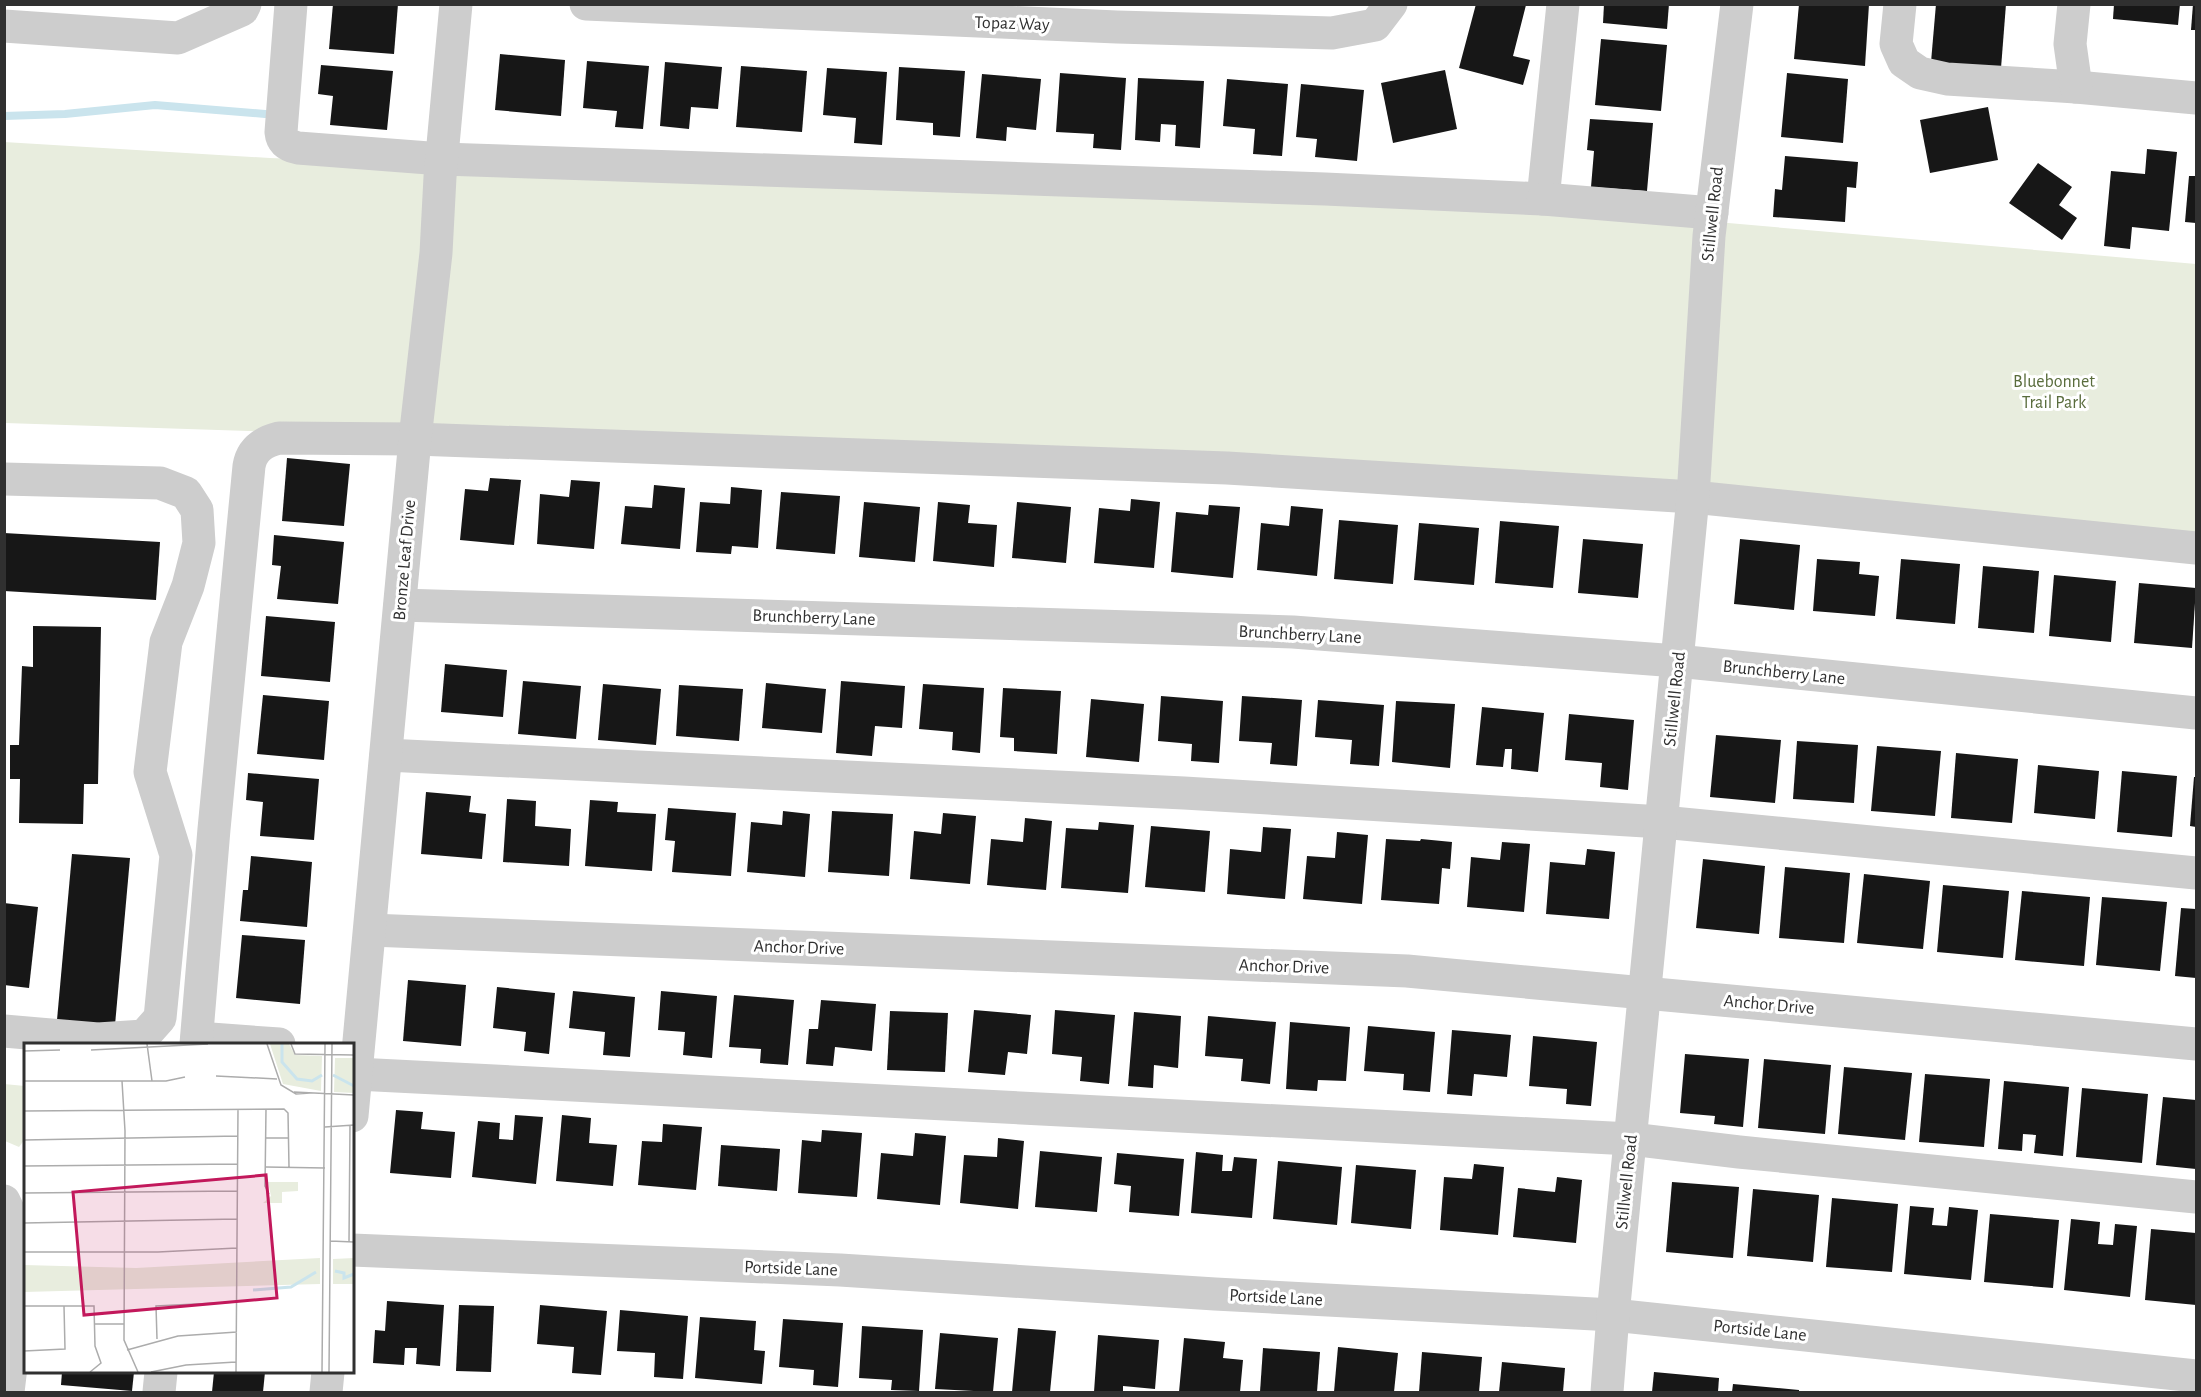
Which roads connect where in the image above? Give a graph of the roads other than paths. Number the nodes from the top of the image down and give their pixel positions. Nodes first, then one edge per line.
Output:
1 (245, 4) edge
2 (291, 4) edge
3 (456, 4) edge
4 (586, 4) edge
5 (1391, 4) edge
6 (1563, 4) edge
7 (1737, 4) edge
8 (1900, 4) edge
9 (2074, 4) edge
10 (4, 26) edge
11 (2076, 87) junction
12 (2196, 98) edge
13 (442, 159) junction
14 (1543, 199) junction
15 (1712, 213) junction
16 (415, 439) junction
17 (4, 479) edge
18 (1693, 497) junction
19 (2196, 548) edge
20 (400, 605) junction
21 (1677, 661) junction
22 (2196, 713) edge
23 (386, 755) junction
24 (1662, 822) junction
25 (2196, 873) edge
26 (370, 930) junction
27 (1645, 993) junction
28 (4, 1031) edge
29 (196, 1041) edge
30 (251, 1043) edge
31 (2196, 1044) edge
32 (356, 1058) edge
33 (354, 1087) edge
34 (1630, 1139) junction
35 (2196, 1197) edge
36 (4, 1201) edge
37 (354, 1250) edge
38 (1613, 1315) junction
39 (10, 1337) edge
40 (161, 1373) edge
41 (2196, 1376) edge
42 (8, 1392) edge
43 (159, 1392) edge
44 (1607, 1392) edge

1 - 10 street
2 - 13 street
3 - 13 street, Bronze Leaf Drive
4 - 5 street, Topaz Way
6 - 14 street
7 - 15 street, Stillwell Road
8 - 11 street
9 - 11 street
11 - 12 street
13 - 14 street
13 - 16 street, Bronze Leaf Drive
14 - 15 street
15 - 18 street, Stillwell Road
16 - 18 street
16 - 20 street, Bronze Leaf Drive
16 - 29 street
17 - 28 street
18 - 19 street
18 - 21 street, Stillwell Road
20 - 21 street, Brunchberry Lane
20 - 23 street, Bronze Leaf Drive
21 - 22 street, Brunchberry Lane
21 - 24 street, Stillwell Road
23 - 24 street
23 - 26 street, Bronze Leaf Drive
24 - 25 street
24 - 27 street, Stillwell Road
26 - 27 street, Anchor Drive
26 - 32 street, Bronze Leaf Drive
27 - 31 street, Anchor Drive
27 - 34 street, Stillwell Road
29 - 30 street
32 - 33 street, Bronze Leaf Drive
32 - 34 street
34 - 35 street
34 - 38 street, Stillwell Road
36 - 39 street
37 - 38 street, Portside Lane
38 - 41 street, Portside Lane
38 - 44 street, Stillwell Road
39 - 42 street
40 - 43 street

